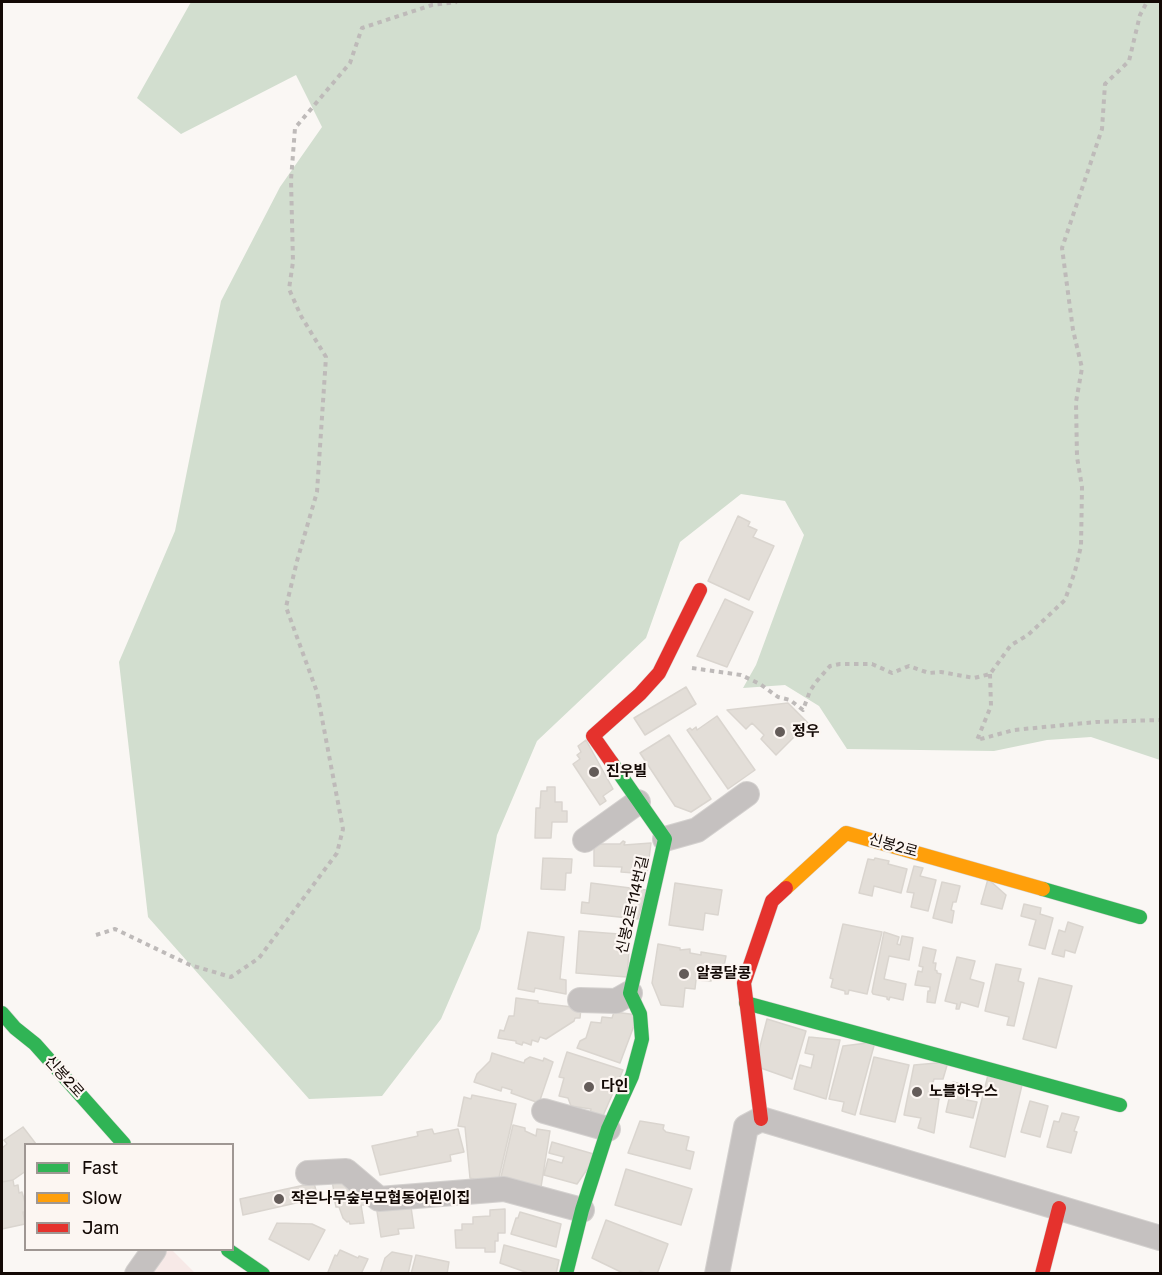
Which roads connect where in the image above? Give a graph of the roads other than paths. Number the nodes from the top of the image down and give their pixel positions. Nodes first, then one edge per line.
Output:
1 (700, 590) dead end
2 (747, 794) dead end
3 (638, 802) junction
4 (665, 839) junction
5 (585, 840) dead end
6 (1140, 916) dead end
7 (630, 993) junction
8 (580, 1000) dead end
9 (746, 1003) junction
10 (2, 1013) edge
11 (1120, 1105) dead end
12 (544, 1111) dead end
13 (761, 1119) junction
14 (608, 1129) junction
15 (123, 1143) edge
16 (308, 1173) dead end
17 (1059, 1208) junction
18 (582, 1210) junction
19 (1161, 1238) edge
20 (153, 1251) edge
21 (229, 1251) edge
22 (137, 1274) edge
23 (263, 1274) edge
24 (566, 1274) edge
25 (717, 1274) edge
26 (1042, 1274) edge

1 - 3 street
2 - 4 street
3 - 4 street
3 - 5 street
4 - 7 street, 신봉2로114번길
6 - 9 street, 신봉2로
7 - 8 street
7 - 14 street
9 - 11 street
9 - 13 street, 신봉2로
10 - 15 street, 신봉2로
12 - 14 street
13 - 17 street
13 - 25 street
14 - 18 street
16 - 18 street
17 - 19 street
17 - 26 street
18 - 24 street
20 - 22 street
21 - 23 street

